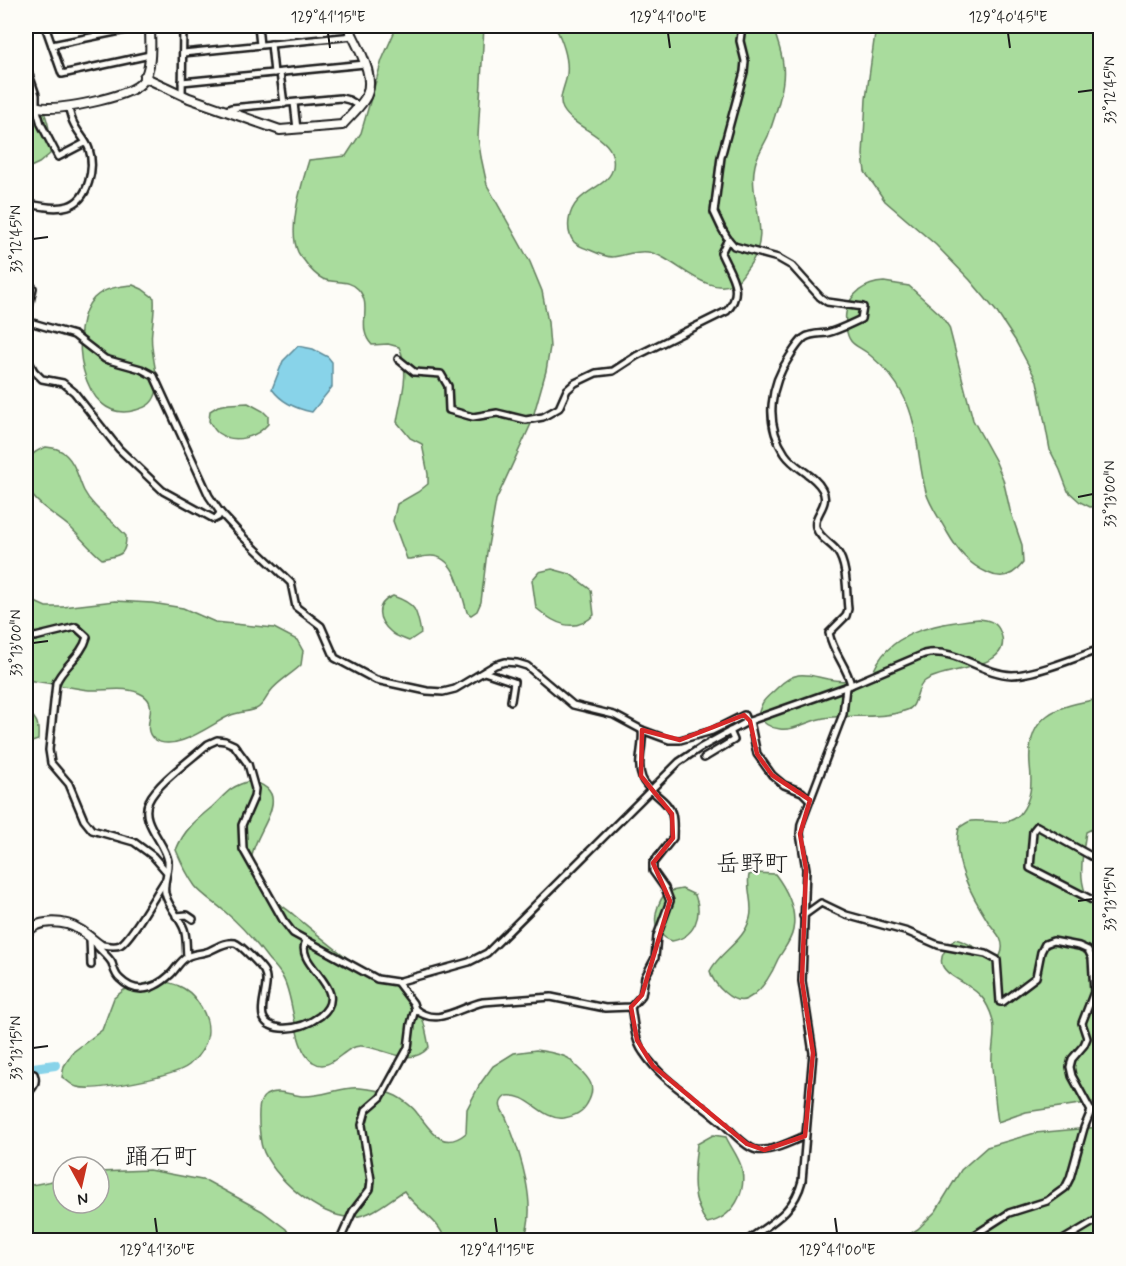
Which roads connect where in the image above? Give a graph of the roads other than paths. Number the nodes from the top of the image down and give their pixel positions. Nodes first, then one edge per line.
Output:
1 (45, 26) edge
2 (145, 26) edge
3 (150, 26) edge
4 (183, 26) edge
5 (258, 26) edge
6 (348, 26) edge
7 (742, 26) edge
8 (353, 36) junction
9 (271, 44) junction
10 (52, 45) junction
11 (260, 45) junction
12 (183, 53) junction
13 (150, 55) junction
14 (364, 64) junction
15 (26, 66) edge
16 (277, 73) junction
17 (144, 77) junction
18 (182, 82) junction
19 (182, 95) junction
20 (294, 103) junction
21 (284, 104) junction
22 (26, 105) edge
23 (36, 106) junction
24 (68, 106) junction
25 (359, 106) junction
26 (224, 111) junction
27 (297, 129) junction
28 (85, 142) junction
29 (26, 203) edge
30 (728, 239) junction
31 (26, 278) edge
32 (26, 321) edge
33 (398, 359) dead end
34 (220, 512) junction
35 (26, 634) edge
36 (1101, 649) edge
37 (484, 672) junction
38 (848, 686) junction
39 (511, 701) dead end
40 (749, 722) junction
41 (642, 730) junction
42 (730, 731) junction
43 (704, 758) dead end
44 (651, 789) junction
45 (810, 800) junction
46 (1101, 861) edge
47 (166, 871) junction
48 (164, 882) junction
49 (1101, 904) edge
50 (176, 916) junction
51 (803, 916) junction
52 (193, 920) dead end
53 (26, 935) edge
54 (90, 938) junction
55 (306, 941) junction
56 (100, 945) junction
57 (187, 957) junction
58 (92, 965) dead end
59 (397, 982) junction
60 (631, 1007) junction
61 (415, 1009) junction
62 (26, 1073) edge
63 (26, 1095) edge
64 (1090, 1111) junction
65 (1101, 1112) edge
66 (806, 1136) junction
67 (1101, 1218) edge
68 (340, 1240) edge
69 (748, 1240) edge
70 (967, 1240) edge
71 (1063, 1240) edge

1 - 10 street
2 - 10 street
3 - 13 street
4 - 12 street
5 - 11 street
6 - 8 street
7 - 30 street
8 - 9 street
8 - 14 street
9 - 11 street
9 - 16 street
10 - 13 street
11 - 12 street
12 - 18 street
13 - 17 street
14 - 16 street
14 - 25 street
15 - 23 street
16 - 18 street
16 - 21 street
17 - 19 street
17 - 24 street
18 - 19 street
19 - 26 street
20 - 21 street
20 - 25 street
20 - 27 street
21 - 26 street
22 - 23 street
23 - 24 street
23 - 28 street
24 - 28 street
25 - 27 street
26 - 27 street
28 - 29 street
30 - 33 street
30 - 38 street
31 - 32 street
32 - 34 street
32 - 34 street
34 - 37 street
35 - 47 street
36 - 38 street
37 - 39 street
37 - 41 street
38 - 40 street
38 - 45 street
40 - 41 street
40 - 42 street
40 - 45 street
41 - 44 street
42 - 43 street
42 - 44 street
44 - 59 street
44 - 60 street
45 - 51 street
46 - 49 street
47 - 48 street
47 - 55 street
48 - 50 street
48 - 56 street
50 - 52 street
50 - 57 street
51 - 64 street
51 - 66 street
53 - 54 street
54 - 56 street
54 - 58 street
55 - 57 street
55 - 59 street
56 - 57 street
59 - 61 street
60 - 61 street
60 - 66 street
61 - 68 street
62 - 63 street
64 - 65 street
64 - 70 street
66 - 69 street
67 - 71 street

